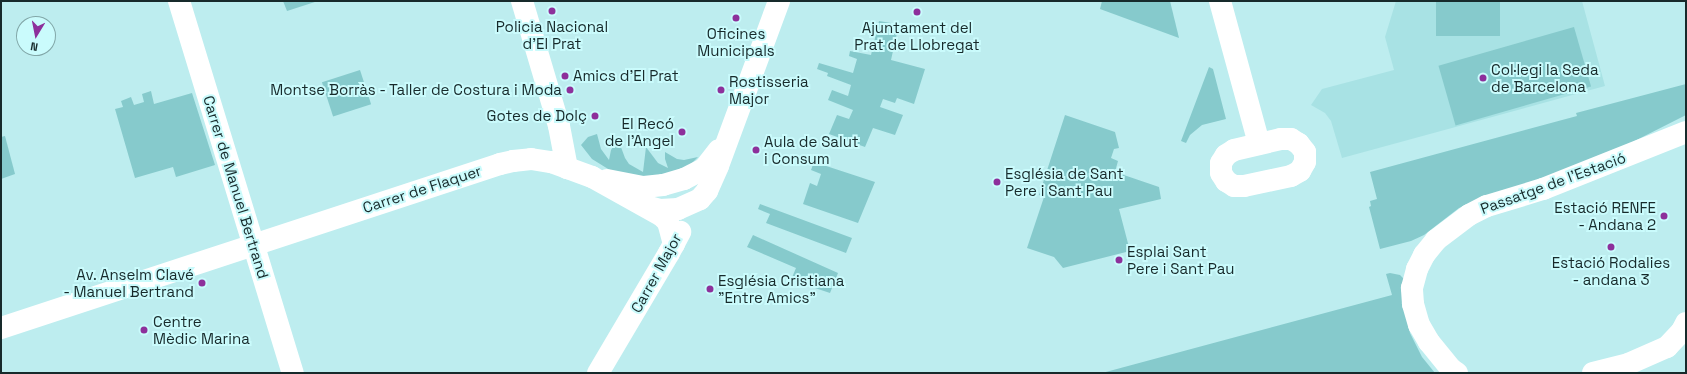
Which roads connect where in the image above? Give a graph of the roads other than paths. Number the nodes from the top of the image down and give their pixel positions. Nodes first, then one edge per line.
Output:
1 (179, 1) edge
2 (522, 1) edge
3 (778, 1) edge
4 (1220, 1) edge
5 (1686, 132) edge
6 (726, 141) junction
7 (1259, 144) dead end
8 (567, 168) junction
9 (704, 169) junction
10 (592, 177) junction
11 (692, 204) junction
12 (644, 206) junction
13 (674, 244) junction
14 (253, 245) junction
15 (1686, 323) edge
16 (1, 328) edge
17 (293, 373) edge
18 (598, 373) edge
19 (1457, 373) edge
20 (1593, 373) edge

1 - 14 street, Carrer de Manuel Bertrand
2 - 8 street
3 - 6 street
4 - 7 street
5 - 19 street, Passatge de l'Estació
6 - 9 street
6 - 11 street
8 - 10 street, Carrer de Flaquer
8 - 14 street, Carrer de Flaquer
9 - 10 street
9 - 11 street, Carrer Major
10 - 12 street
11 - 12 street
11 - 13 street, Carrer Major
12 - 13 street
13 - 18 street, Carrer Major
14 - 16 street, Carrer de Flaquer
14 - 17 street, Carrer de Manuel Bertrand
15 - 20 street

